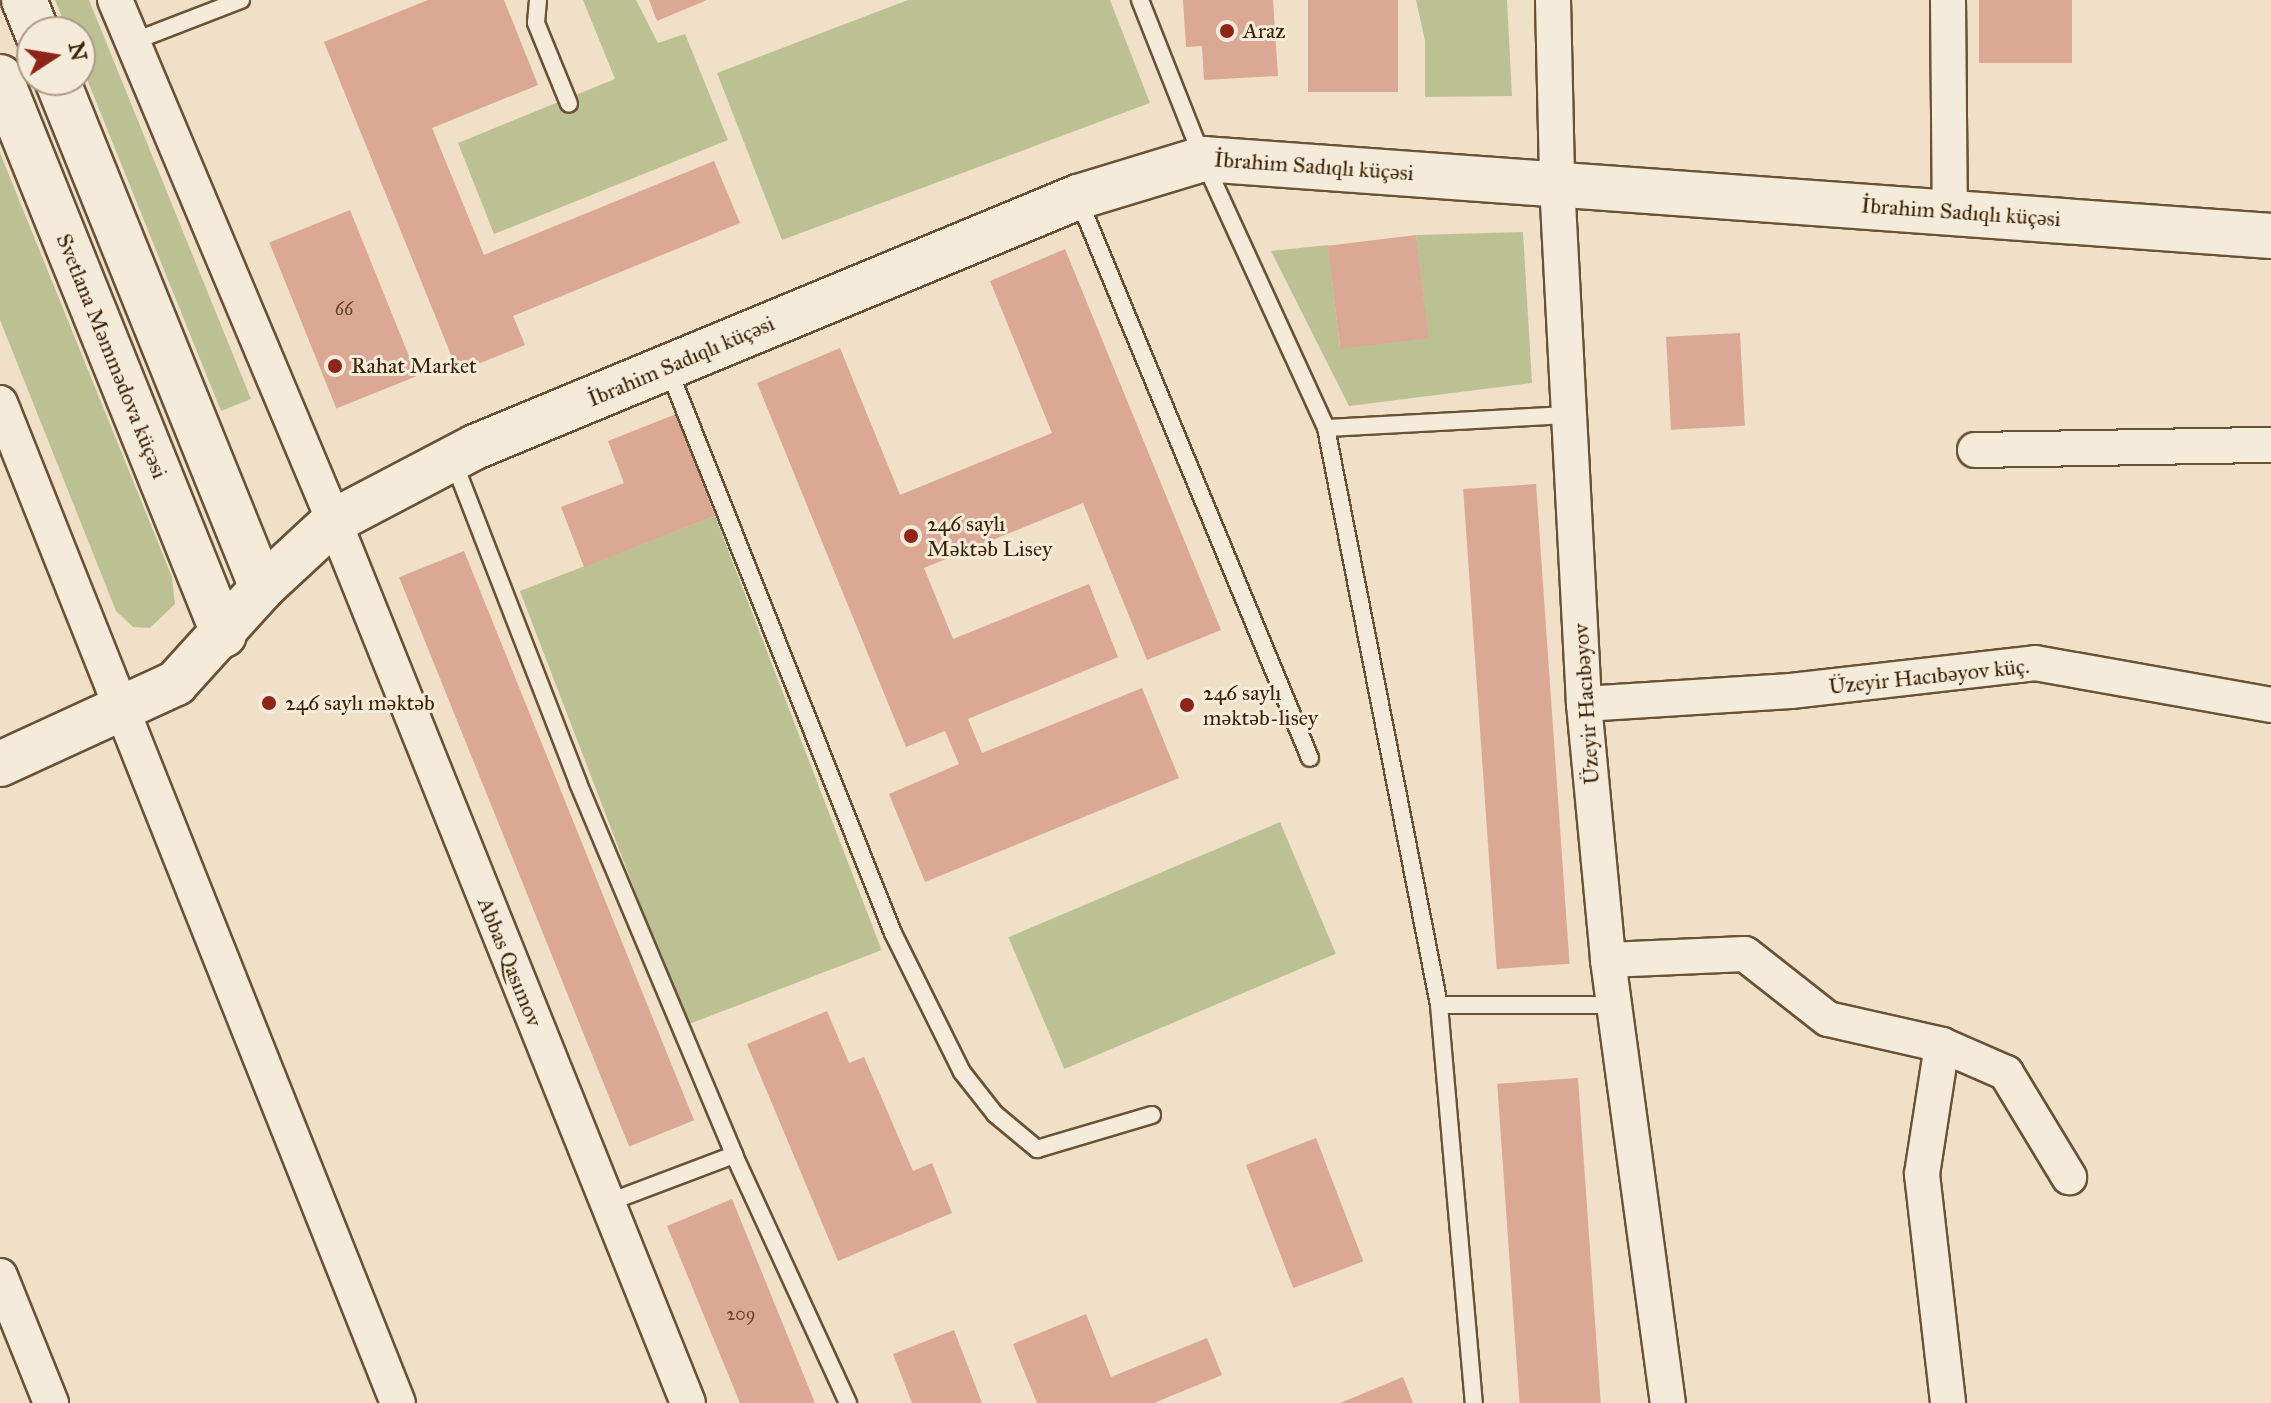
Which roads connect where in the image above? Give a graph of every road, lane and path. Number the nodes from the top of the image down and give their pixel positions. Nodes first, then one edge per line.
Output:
1 (115, 0) edge
2 (241, 0) edge
3 (538, 0) edge
4 (1140, 0) edge
5 (1553, 0) edge
6 (1948, 0) edge
7 (132, 42) junction
8 (0, 77) edge
9 (63, 96) edge
10 (569, 104) dead end
11 (1203, 159) junction
12 (1557, 183) junction
13 (1078, 197) junction
14 (1950, 212) junction
15 (2271, 236) edge
16 (667, 367) junction
17 (0, 403) edge
18 (1569, 415) junction
19 (1326, 428) junction
20 (2271, 445) edge
21 (1975, 450) dead end
22 (453, 458) junction
23 (334, 521) junction
24 (262, 588) junction
25 (224, 635) junction
26 (1584, 704) junction
27 (2271, 705) edge
28 (119, 712) junction
29 (1310, 758) dead end
30 (0, 764) edge
31 (1608, 960) junction
32 (1439, 1005) junction
33 (1614, 1005) junction
34 (1942, 1045) junction
35 (1152, 1115) dead end
36 (734, 1155) junction
37 (2069, 1177) dead end
38 (607, 1203) junction
39 (0, 1276) edge
40 (51, 1403) edge
41 (398, 1403) edge
42 (688, 1403) edge
43 (848, 1403) edge
44 (1474, 1403) edge
45 (1668, 1403) edge
46 (1948, 1403) edge

1 - 7 street, Abbas Qasımov
2 - 7 lane
3 - 10 lane
4 - 11 lane
5 - 12 street, Üzeyir Hacıbəyov
6 - 14 street
7 - 23 street, Abbas Qasımov
8 - 25 street, Svetlana Məmmədova küçəsi
9 - 24 street
11 - 12 street, İbrahim Sadıqlı küçəsi
11 - 13 street, İbrahim Sadıqlı küçəsi
11 - 19 lane
12 - 14 street, İbrahim Sadıqlı küçəsi
12 - 18 street, Üzeyir Hacıbəyov
13 - 16 street, İbrahim Sadıqlı küçəsi
13 - 29 lane
14 - 15 street, İbrahim Sadıqlı küçəsi
16 - 22 street, İbrahim Sadıqlı küçəsi
16 - 35 lane
17 - 28 street
18 - 19 lane
18 - 26 street, Üzeyir Hacıbəyov
19 - 32 lane
20 - 21 street
22 - 23 street, İbrahim Sadıqlı küçəsi
22 - 36 lane
23 - 24 street, İbrahim Sadıqlı küçəsi
23 - 38 street, Abbas Qasımov
24 - 25 street, İbrahim Sadıqlı küçəsi
25 - 28 street, İbrahim Sadıqlı küçəsi
26 - 27 street, Üzeyir Hacıbəyov küç.
26 - 31 street, Üzeyir Hacıbəyov
28 - 30 street, İbrahim Sadıqlı küçəsi
28 - 41 street
31 - 33 street, Üzeyir Hacıbəyov
31 - 34 street
32 - 33 lane
32 - 44 lane
33 - 45 street, Üzeyir Hacıbəyov
34 - 37 street
34 - 46 street
36 - 38 lane
36 - 43 lane
38 - 42 street, Abbas Qasımov
39 - 40 street

